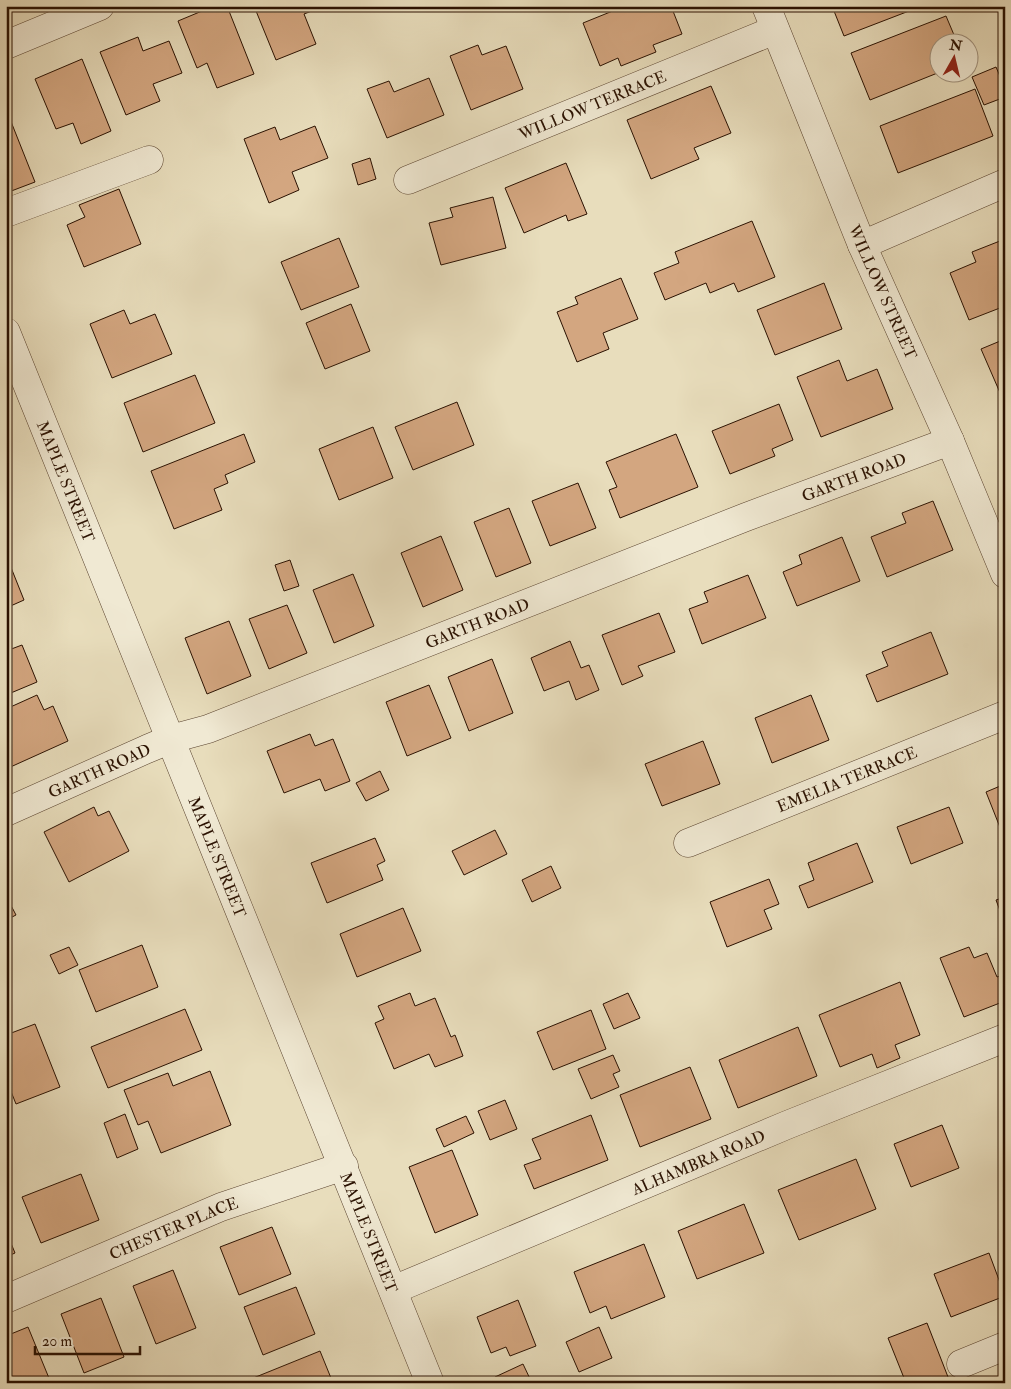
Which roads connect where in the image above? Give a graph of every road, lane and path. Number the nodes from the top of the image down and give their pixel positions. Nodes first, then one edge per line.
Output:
1 (100, 6) edge
2 (771, 18) edge
3 (6, 44) edge
4 (149, 160) dead end
5 (408, 180) dead end
6 (1005, 183) edge
7 (6, 212) edge
8 (862, 244) junction
9 (6, 332) edge
10 (950, 441) junction
11 (1005, 574) edge
12 (1005, 715) edge
13 (171, 739) junction
14 (6, 812) edge
15 (688, 843) dead end
16 (1005, 1038) edge
17 (344, 1166) junction
18 (393, 1290) junction
19 (6, 1299) edge
20 (1005, 1346) edge
21 (961, 1364) dead end
22 (430, 1383) edge

1 - 3 street
2 - 5 street, WILLOW TERRACE
2 - 8 street, WILLOW STREET
4 - 7 street
6 - 8 street
8 - 10 street, WILLOW STREET
9 - 13 street, MAPLE STREET
10 - 11 street, WILLOW STREET
10 - 13 street, GARTH ROAD
12 - 15 street, EMELIA TERRACE
13 - 14 street, GARTH ROAD
13 - 17 street, MAPLE STREET
16 - 18 street, ALHAMBRA ROAD
17 - 18 street, MAPLE STREET
17 - 19 street, CHESTER PLACE
18 - 22 street, MAPLE STREET
20 - 21 street

